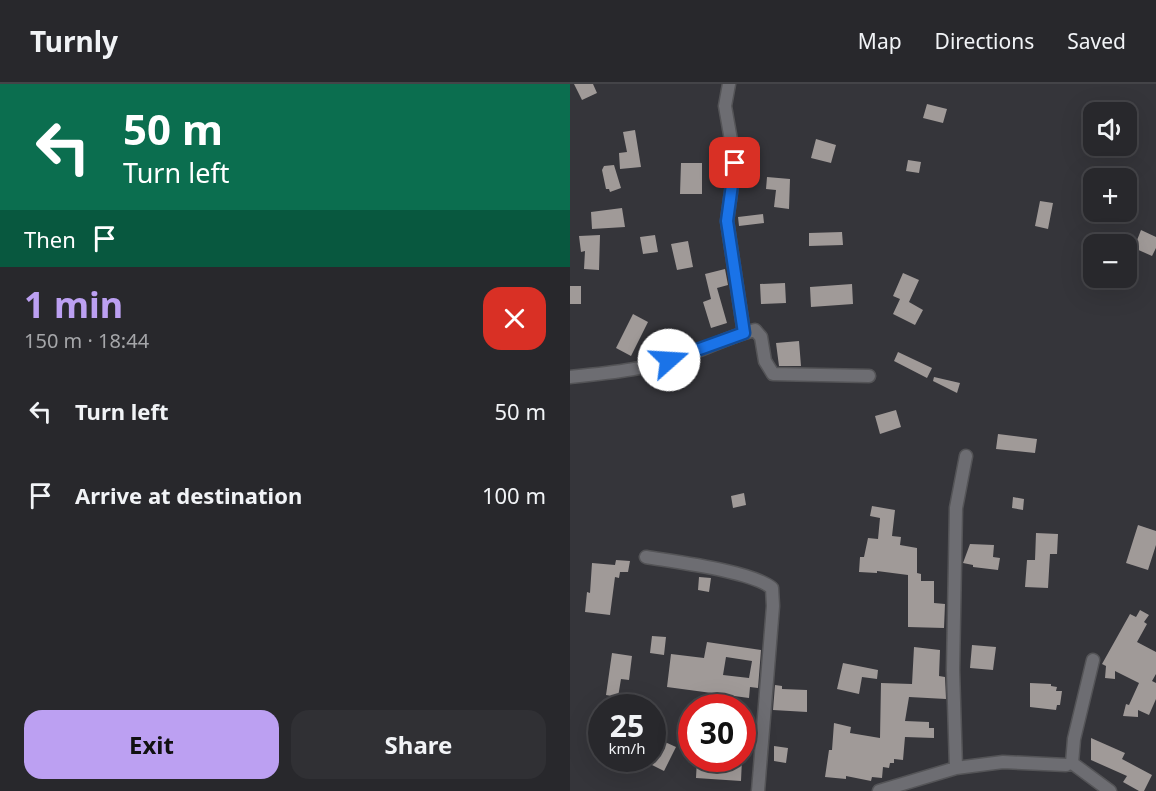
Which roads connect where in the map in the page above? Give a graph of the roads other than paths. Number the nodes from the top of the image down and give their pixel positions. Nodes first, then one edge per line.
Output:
1 (729, 84) edge
2 (744, 333) junction
3 (869, 376) dead end
4 (570, 377) edge
5 (966, 456) dead end
6 (645, 556) dead end
7 (1092, 660) dead end
8 (1066, 765) dead end
9 (956, 768) junction
10 (758, 791) edge
11 (879, 791) edge
12 (1110, 791) edge

1 - 2 street
2 - 3 street
2 - 4 street
5 - 9 street
6 - 10 street
7 - 12 street
8 - 9 street
9 - 11 street

